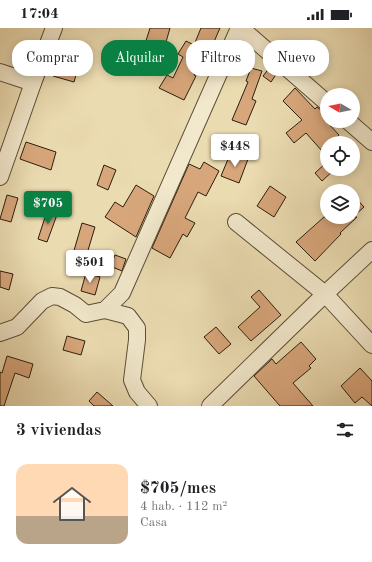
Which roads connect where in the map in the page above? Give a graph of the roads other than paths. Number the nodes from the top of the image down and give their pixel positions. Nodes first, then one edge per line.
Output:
1 (54, 28) edge
2 (240, 28) edge
3 (0, 72) edge
4 (33, 84) junction
5 (320, 97) edge
6 (356, 128) edge
7 (372, 142) edge
8 (0, 177) edge
9 (236, 222) dead end
10 (372, 250) edge
11 (325, 294) junction
12 (105, 310) junction
13 (0, 333) edge
14 (372, 345) edge
15 (149, 406) edge
16 (210, 406) edge

1 - 4 street
2 - 5 street
2 - 12 street
3 - 4 street
4 - 8 street
6 - 7 street
9 - 11 street
10 - 11 street
11 - 14 street
11 - 16 street
12 - 13 street
12 - 15 street

